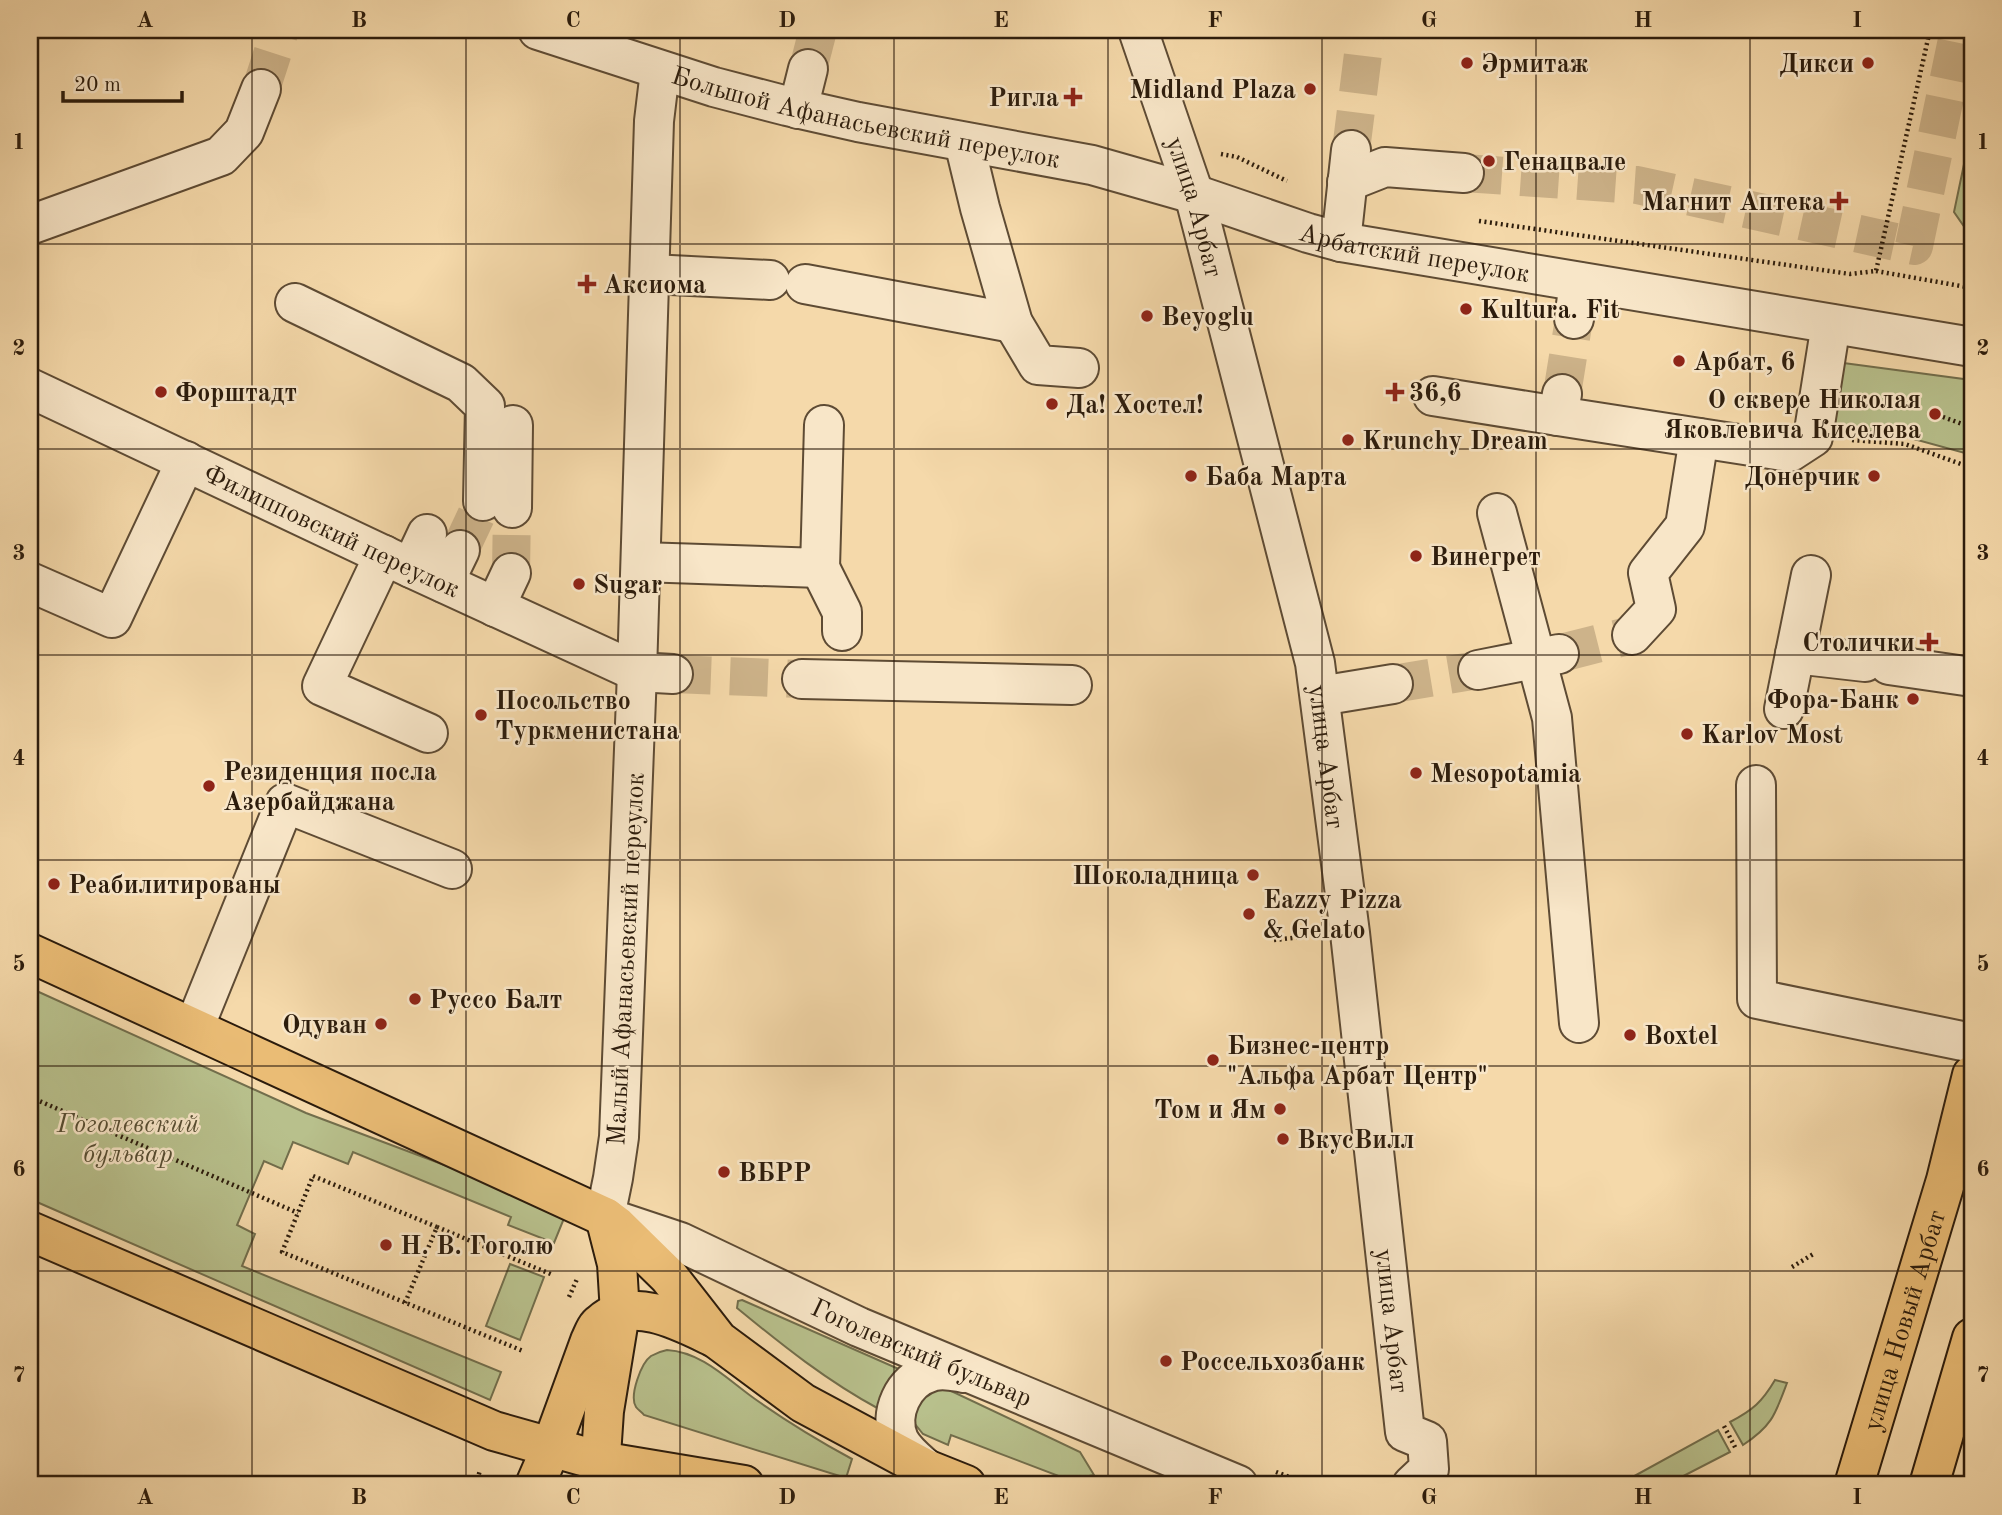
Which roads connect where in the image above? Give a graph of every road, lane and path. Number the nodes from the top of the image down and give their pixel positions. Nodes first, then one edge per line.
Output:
1 (538, 30) edge
2 (1138, 30) edge
3 (1930, 30) edge
4 (808, 69) tunnel mouth
5 (660, 71) junction
6 (261, 89) tunnel mouth
7 (799, 109) junction
8 (964, 142) junction
9 (1179, 148) junction
10 (1464, 173) tunnel mouth
11 (1348, 178) junction
12 (1194, 194) junction
13 (1471, 220) dead end
14 (30, 225) edge
15 (1341, 242) junction
16 (1877, 271) junction
17 (650, 274) junction
18 (1972, 288) edge
19 (295, 303) dead end
20 (1013, 323) junction
21 (1831, 324) junction
22 (1972, 347) edge
23 (1079, 368) dead end
24 (30, 388) edge
25 (1433, 396) dead end
26 (1943, 418) dead end
27 (1972, 424) edge
28 (513, 425) dead end
29 (824, 425) dead end
30 (1813, 436) junction
31 (1699, 438) junction
32 (186, 461) junction
33 (1972, 468) edge
34 (1497, 513) dead end
35 (425, 558) junction
36 (641, 562) junction
37 (820, 568) junction
38 (511, 573) tunnel mouth
39 (1811, 575) dead end
40 (30, 582) edge
41 (495, 607) junction
42 (842, 631) dead end
43 (1632, 635) tunnel mouth
44 (1795, 654) junction
45 (1549, 657) junction
46 (1478, 670) tunnel mouth
47 (655, 673) junction
48 (1972, 677) edge
49 (802, 679) tunnel mouth
50 (1393, 684) tunnel mouth
51 (1072, 685) dead end
52 (1320, 695) junction
53 (1784, 709) dead end
54 (428, 733) dead end
55 (1756, 785) dead end
56 (452, 869) dead end
57 (30, 953) edge
58 (1579, 1023) dead end
59 (194, 1028) junction
60 (1972, 1043) edge
61 (1972, 1075) edge
62 (30, 1097) edge
63 (298, 1213) junction
64 (604, 1217) junction
65 (437, 1227) junction
66 (30, 1231) edge
67 (1815, 1253) dead end
68 (1792, 1267) dead end
69 (553, 1275) dead end
70 (405, 1303) junction
71 (620, 1313) junction
72 (1972, 1338) edge
73 (718, 1340) junction
74 (523, 1352) dead end
75 (973, 1374) junction
76 (1724, 1426) dead end
77 (551, 1448) junction
78 (1736, 1448) dead end
79 (926, 1469) junction
80 (480, 1470) dead end
81 (600, 1473) edge
82 (476, 1485) edge
83 (535, 1485) edge
84 (744, 1485) edge
85 (966, 1485) edge
86 (1238, 1485) edge
87 (1412, 1485) edge
88 (1854, 1485) edge
89 (1929, 1485) edge

1 - 5 street, Большой Афанасьевский переулок
2 - 9 street, улица Арбат
3 - 16 path
4 - 7 street
5 - 7 street, Большой Афанасьевский переулок
5 - 17 street, Малый Афанасьевский переулок
6 - 14 street
7 - 8 street, Большой Афанасьевский переулок
8 - 12 street, Большой Афанасьевский переулок
8 - 20 street
9 - 11 path
9 - 12 street, улица Арбат
10 - 11 street
11 - 15 street
12 - 15 street, Арбатский переулок
12 - 52 street, улица Арбат
13 - 16 path
15 - 21 street, Арбатский переулок
16 - 18 path
17 - 20 street
17 - 36 street, Малый Афанасьевский переулок
19 - 28 street
20 - 23 street
21 - 22 street, Арбатский переулок
21 - 30 street
24 - 32 street, Филипповский переулок
25 - 31 street
26 - 27 path
29 - 37 street
30 - 31 street
30 - 33 path
31 - 43 street
32 - 35 street, Филипповский переулок
32 - 40 street
34 - 45 street
35 - 41 street, Филипповский переулок
35 - 54 street
36 - 37 street
36 - 47 street, Малый Афанасьевский переулок
37 - 42 street
38 - 41 street
39 - 44 street
41 - 47 street, Филипповский переулок
44 - 48 street
44 - 53 street
45 - 46 street
45 - 58 street
47 - 64 street, Малый Афанасьевский переулок
49 - 51 street
50 - 52 street
52 - 87 street, улица Арбат
55 - 60 street
56 - 59 street
57 - 59 main road, Гоголевский бульвар
59 - 64 main road, Гоголевский бульвар
61 - 88 main road, улица Новый Арбат
62 - 63 path
63 - 65 path
63 - 70 path
64 - 71 main road
64 - 73 main road, Гоголевский бульвар
64 - 75 street, Гоголевский бульвар
65 - 69 path
65 - 70 path
66 - 77 main road
67 - 68 path
70 - 74 path
71 - 73 main road
71 - 77 main road
71 - 81 main road
72 - 89 main road
73 - 79 main road, Гоголевский бульвар
75 - 79 street
75 - 86 street, Гоголевский бульвар
76 - 78 path
77 - 81 main road
77 - 83 main road
79 - 85 main road, Гоголевский бульвар
80 - 82 path
81 - 84 main road

